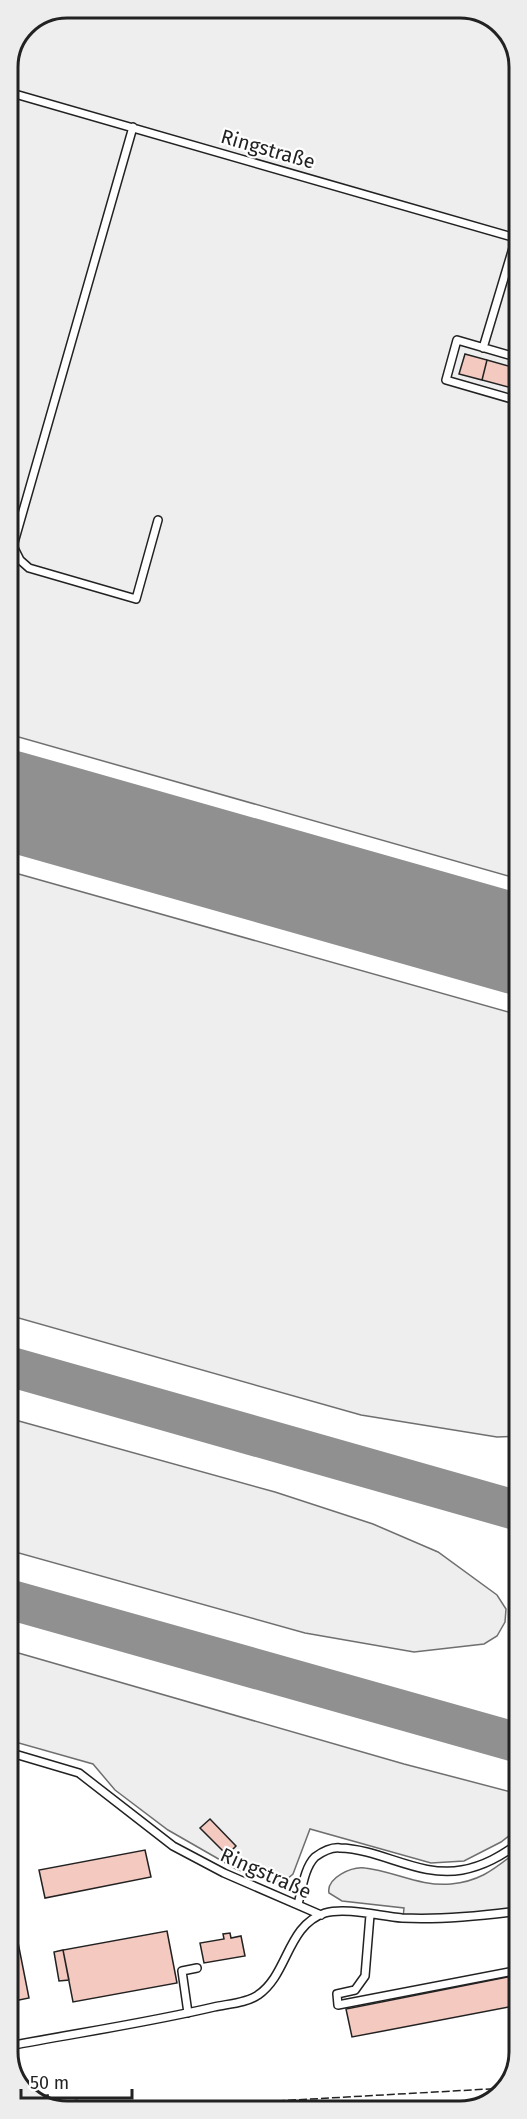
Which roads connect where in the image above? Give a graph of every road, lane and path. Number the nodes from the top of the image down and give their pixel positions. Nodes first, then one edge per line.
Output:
1 (18, 95) edge
2 (133, 127) junction
3 (509, 236) edge
4 (509, 264) edge
5 (483, 348) junction
6 (509, 355) edge
7 (509, 398) edge
8 (158, 520) dead end
9 (18, 529) edge
10 (18, 556) edge
11 (18, 1755) edge
12 (509, 1849) edge
13 (298, 1904) junction
14 (509, 1912) edge
15 (321, 1915) junction
16 (370, 1915) junction
17 (197, 1968) dead end
18 (509, 1972) edge
19 (188, 2013) junction
20 (18, 2044) edge

1 - 2 lane, Ringstraße
2 - 3 lane, Ringstraße
2 - 9 lane
4 - 5 lane
5 - 6 lane
5 - 7 lane
8 - 10 lane
11 - 13 lane, Ringstraße
12 - 13 lane
13 - 15 lane, Ringstraße
14 - 16 lane, Ringstraße
15 - 16 lane, Ringstraße
15 - 19 lane
16 - 18 lane
17 - 19 lane
19 - 20 lane

